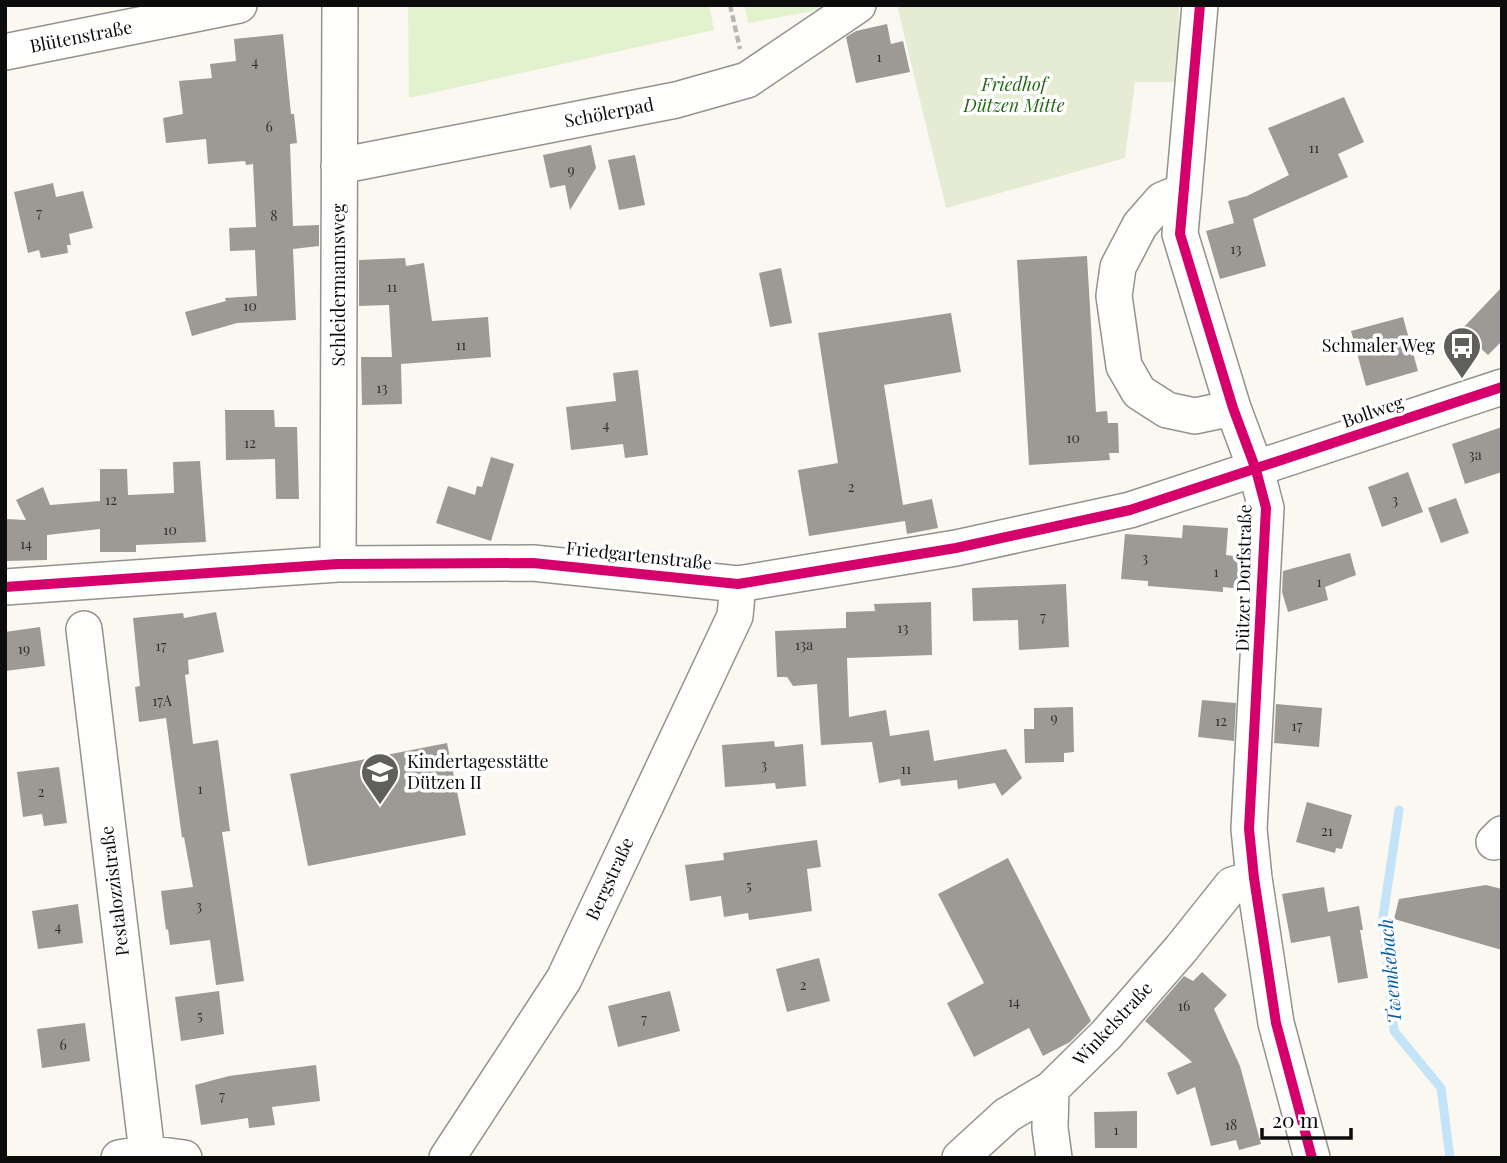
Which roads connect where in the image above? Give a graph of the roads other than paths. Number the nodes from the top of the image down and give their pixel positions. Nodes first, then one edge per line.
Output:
1 (240, 5) edge
2 (340, 5) edge
3 (858, 5) edge
4 (1200, 5) edge
5 (5, 52) edge
6 (339, 166) junction
7 (1184, 191) junction
8 (1502, 387) edge
9 (1233, 408) junction
10 (1256, 470) junction
11 (338, 564) junction
12 (738, 584) junction
13 (5, 587) edge
14 (84, 629) dead end
15 (1254, 878) junction
16 (1051, 1089) junction
17 (133, 1155) edge
18 (184, 1158) edge
19 (447, 1158) edge
20 (960, 1158) edge
21 (1054, 1158) edge
22 (1312, 1158) edge

1 - 5 street, Blütenstraße
2 - 6 street, Schleidermannsweg
3 - 6 street, Schölerpad
4 - 7 street, Dützer Dorfstraße
6 - 11 street, Schleidermannsweg
7 - 9 street, Dützer Dorfstraße
7 - 9 street
8 - 10 street, Bollweg
9 - 10 street, Dützer Dorfstraße
10 - 12 street, Friedgartenstraße
10 - 15 street, Dützer Dorfstraße
11 - 12 street, Friedgartenstraße
11 - 13 street, Friedgartenstraße
12 - 19 street, Bergstraße
14 - 17 street, Pestalozzistraße
15 - 16 street, Winkelstraße
15 - 22 street, Dützer Dorfstraße
16 - 20 street, Winkelstraße
16 - 21 street
17 - 18 street

